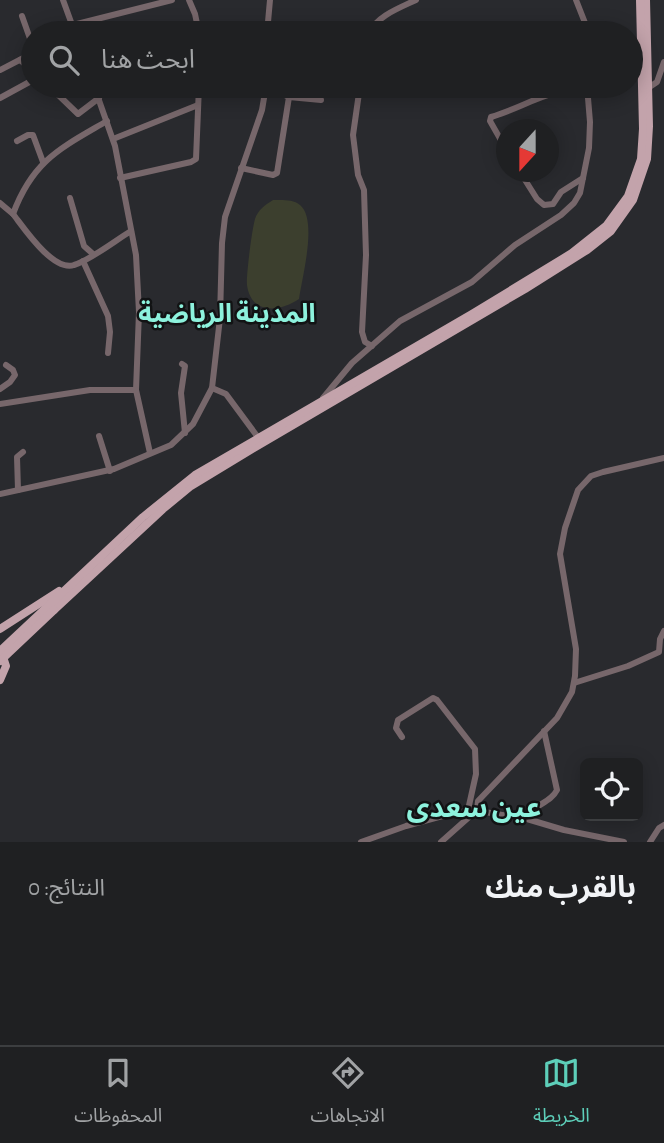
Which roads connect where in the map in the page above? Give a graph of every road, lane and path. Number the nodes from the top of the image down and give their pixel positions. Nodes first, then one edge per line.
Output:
1 (63, 0) edge
2 (172, 0) edge
3 (189, 0) edge
4 (270, 0) edge
5 (416, 0) edge
6 (576, 0) edge
7 (640, 0) edge
8 (646, 0) edge
9 (401, 3) edge
10 (22, 16) dead end
11 (24, 21) edge
12 (70, 21) edge
13 (106, 21) edge
14 (196, 21) edge
15 (268, 21) edge
16 (378, 21) edge
17 (584, 21) edge
18 (640, 21) edge
19 (20, 60) edge
20 (664, 62) edge
21 (0, 71) edge
22 (21, 87) edge
23 (648, 88) junction
24 (0, 98) edge
25 (61, 98) edge
26 (98, 98) edge
27 (99, 98) edge
28 (198, 98) edge
29 (264, 98) edge
30 (289, 98) edge
31 (300, 98) edge
32 (358, 98) edge
33 (544, 98) edge
34 (588, 98) edge
35 (641, 98) edge
36 (321, 100) dead end
37 (198, 105) junction
38 (107, 121) junction
39 (496, 132) edge
40 (113, 139) junction
41 (17, 141) dead end
42 (43, 162) junction
43 (242, 168) junction
44 (120, 178) junction
45 (583, 178) junction
46 (526, 182) edge
47 (70, 198) dead end
48 (0, 202) edge
49 (13, 214) junction
50 (131, 231) junction
51 (93, 254) junction
52 (83, 261) junction
53 (372, 346) junction
54 (108, 353) dead end
55 (182, 364) dead end
56 (6, 365) dead end
57 (0, 388) edge
58 (212, 388) junction
59 (136, 390) junction
60 (323, 398) junction
61 (0, 404) edge
62 (186, 433) junction
63 (99, 436) dead end
64 (257, 436) junction
65 (23, 452) dead end
66 (150, 453) junction
67 (664, 458) edge
68 (110, 471) junction
69 (18, 490) junction
70 (0, 494) edge
71 (84, 573) junction
72 (52, 608) junction
73 (0, 629) edge
74 (664, 631) edge
75 (0, 652) edge
76 (0, 661) edge
77 (0, 680) edge
78 (574, 683) junction
79 (544, 731) junction
80 (402, 737) dead end
81 (468, 810) junction
82 (477, 810) junction
83 (527, 819) junction
84 (664, 825) edge
85 (361, 842) edge
86 (441, 842) edge
87 (624, 842) edge
88 (649, 842) edge

1 - 12 street
2 - 13 street
3 - 14 street
4 - 15 street
5 - 9 street
6 - 17 street
7 - 18 main road
8 - 23 main road
9 - 16 street
10 - 11 street
19 - 21 street
20 - 23 street
22 - 24 street
23 - 72 main road
25 - 26 street
27 - 38 street
28 - 37 street
29 - 43 street
30 - 43 street
31 - 36 street
32 - 53 street
33 - 39 street
34 - 45 street
35 - 60 main road
37 - 40 street
37 - 44 street
38 - 40 street
38 - 42 street
40 - 44 street
41 - 42 street
42 - 49 street
43 - 58 street
44 - 50 street
45 - 46 street
45 - 53 street
47 - 51 street
48 - 49 street
49 - 52 street
50 - 51 street
50 - 59 street
51 - 52 street
52 - 54 street
53 - 60 street
55 - 62 street
56 - 57 street
58 - 62 street
58 - 64 street
59 - 61 street
59 - 66 street
60 - 64 main road
62 - 66 street
63 - 68 street
64 - 71 main road
65 - 69 street
66 - 68 street
67 - 78 street
68 - 69 street
69 - 70 street
71 - 72 main road
71 - 73 main road
72 - 75 main road
72 - 76 main road, bridge
74 - 78 street
75 - 77 main road
78 - 79 street
79 - 82 street
79 - 83 street
80 - 81 street
81 - 82 street
81 - 85 street
82 - 83 street
82 - 86 street
83 - 87 street
84 - 88 street

